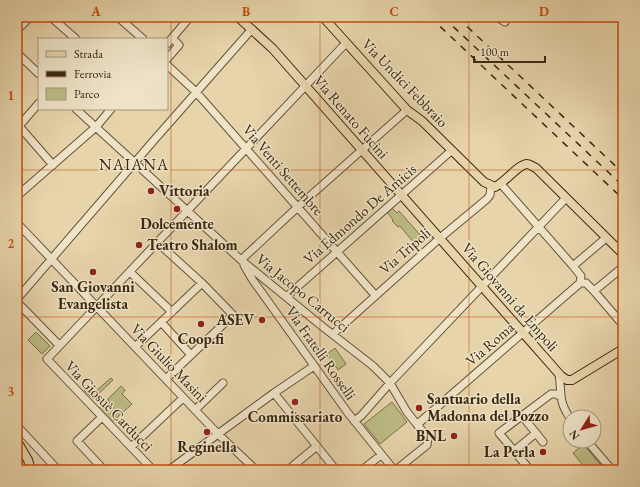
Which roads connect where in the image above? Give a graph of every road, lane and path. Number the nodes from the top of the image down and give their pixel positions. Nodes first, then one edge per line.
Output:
1 (30, 17) edge
2 (51, 17) edge
3 (118, 17) edge
4 (238, 17) edge
5 (323, 17) edge
6 (497, 17) edge
7 (188, 18) edge
8 (505, 22) dead end
9 (252, 29) junction
10 (17, 30) edge
11 (75, 38) edge
12 (142, 38) edge
13 (169, 41) edge
14 (346, 43) junction
15 (17, 54) edge
16 (168, 58) edge
17 (168, 67) edge
18 (38, 73) edge
19 (305, 86) junction
20 (196, 92) junction
21 (38, 104) edge
22 (77, 110) edge
23 (111, 110) edge
24 (407, 110) junction
25 (96, 127) junction
26 (18, 128) edge
27 (246, 148) junction
28 (361, 150) junction
29 (451, 151) junction
30 (135, 162) junction
31 (54, 165) junction
32 (501, 184) junction
33 (491, 186) junction
34 (402, 195) junction
35 (17, 196) edge
36 (566, 198) junction
37 (298, 207) junction
38 (187, 210) junction
39 (17, 223) edge
40 (538, 226) junction
41 (440, 238) junction
42 (606, 238) junction
43 (158, 243) junction
44 (337, 250) junction
45 (623, 254) edge
46 (52, 259) junction
47 (241, 260) junction
48 (573, 266) junction
49 (623, 267) edge
50 (130, 272) junction
51 (580, 282) junction
52 (202, 283) junction
53 (482, 285) junction
54 (594, 291) junction
55 (375, 295) junction
56 (18, 297) edge
57 (286, 297) junction
58 (96, 306) junction
59 (172, 312) junction
60 (162, 323) junction
61 (623, 325) edge
62 (522, 333) junction
63 (333, 334) junction
64 (59, 345) junction
65 (135, 347) junction
66 (623, 349) edge
67 (191, 355) junction
68 (314, 366) junction
69 (559, 374) junction
70 (166, 379) junction
71 (570, 381) junction
72 (223, 383) dead end
73 (390, 383) junction
74 (384, 390) junction
75 (274, 393) junction
76 (561, 394) junction
77 (183, 398) junction
78 (565, 409) edge
79 (195, 410) junction
80 (407, 412) junction
81 (522, 416) junction
82 (103, 418) junction
83 (354, 421) junction
84 (17, 426) edge
85 (418, 426) junction
86 (536, 433) junction
87 (218, 434) junction
88 (17, 441) edge
89 (543, 442) dead end
90 (317, 446) junction
91 (131, 447) junction
92 (594, 449) edge
93 (514, 451) junction
94 (381, 455) junction
95 (32, 470) edge
96 (58, 470) edge
97 (104, 470) edge
98 (153, 470) edge
99 (169, 470) edge
100 (256, 470) edge
101 (288, 470) edge
102 (336, 470) edge
103 (362, 470) edge
104 (395, 470) edge
105 (530, 470) edge
106 (612, 470) edge

1 - 10 street
2 - 11 street
3 - 12 street
4 - 9 main road, Via Renato Fucini
5 - 14 main road, Via Undici Febbraio
6 - 8 street
7 - 13 street
9 - 19 main road, Via Renato Fucini
9 - 20 street
13 - 16 street
14 - 19 street
14 - 24 main road, Via Undici Febbraio
15 - 18 street
17 - 20 street, Via Venti Settembre
19 - 27 street
19 - 28 main road, Via Renato Fucini
20 - 27 street, Via Venti Settembre
20 - 30 street
21 - 26 street
22 - 25 street, Via Jacopo Carrucci
23 - 25 street
24 - 28 street
24 - 29 main road, Via Undici Febbraio
25 - 30 street, Via Jacopo Carrucci
25 - 31 street
26 - 31 street
27 - 37 street, Via Venti Settembre
27 - 38 street
28 - 34 main road, Via Renato Fucini
28 - 37 street
29 - 33 main road, Via Undici Febbraio
29 - 34 street, Via Edmondo De Amicis
30 - 38 street, Via Jacopo Carrucci
30 - 46 street
31 - 35 street
32 - 33 main road
32 - 36 main road
32 - 40 street
33 - 41 street, Via Tripoli
34 - 41 main road, Via Renato Fucini
34 - 44 street, Via Edmondo De Amicis
36 - 40 street
36 - 42 main road
37 - 44 street, Via Venti Settembre
37 - 47 street
38 - 43 street
38 - 47 street, Via Jacopo Carrucci
39 - 46 street, Via Giulio Masini
40 - 48 street
40 - 53 street
41 - 53 main road, Via Giovanni da Empoli
41 - 55 street, Via Tripoli
42 - 45 main road
42 - 48 street
43 - 50 street
43 - 52 street
44 - 55 street, Via Venti Settembre
44 - 57 street, Via Edmondo De Amicis
46 - 56 street
46 - 58 street, Via Giulio Masini
47 - 57 street, Via Jacopo Carrucci
47 - 68 street, Via Fratelli Rosselli
48 - 51 street
49 - 54 street
50 - 58 street
50 - 59 street
51 - 54 street
51 - 62 street, Via Roma
52 - 59 street
52 - 67 street
53 - 62 main road, Via Giovanni da Empoli
53 - 73 street
54 - 61 street
55 - 63 street, Via Tripoli
56 - 64 street
57 - 63 street, Via Jacopo Carrucci
58 - 64 street
58 - 65 street, Via Giulio Masini
59 - 60 street
60 - 65 street
60 - 67 street
62 - 69 main road, Via Giovanni da Empoli
62 - 85 street, Via Roma
63 - 73 street, Via Jacopo Carrucci
64 - 82 street, Via Giosuè Carducci
65 - 70 street, Via Giulio Masini
66 - 71 main road
67 - 70 street
68 - 75 street
68 - 83 street, Via Fratelli Rosselli
69 - 71 main road, Via Giovanni da Empoli
69 - 76 street, Via Giovanni da Empoli
70 - 77 street, Via Giulio Masini
71 - 76 street
72 - 79 street
73 - 74 street
73 - 80 street, Via Jacopo Carrucci
74 - 80 street
74 - 83 street
75 - 87 street
75 - 90 street
76 - 78 street, Via Giovanni da Empoli
76 - 81 street
77 - 79 street, Via Giulio Masini
77 - 91 street
79 - 87 street, Via Giulio Masini
80 - 85 street
81 - 86 street
81 - 93 street
82 - 91 street, Via Giosuè Carducci
82 - 97 street
83 - 94 street, Via Fratelli Rosselli
84 - 96 street
85 - 104 street
86 - 89 street
86 - 93 street
87 - 99 street
87 - 100 street, Via Giulio Masini
88 - 95 main road
90 - 101 street
90 - 102 street
91 - 98 street, Via Giosuè Carducci
92 - 106 street
93 - 105 street
94 - 103 street
94 - 104 street, Via Fratelli Rosselli

